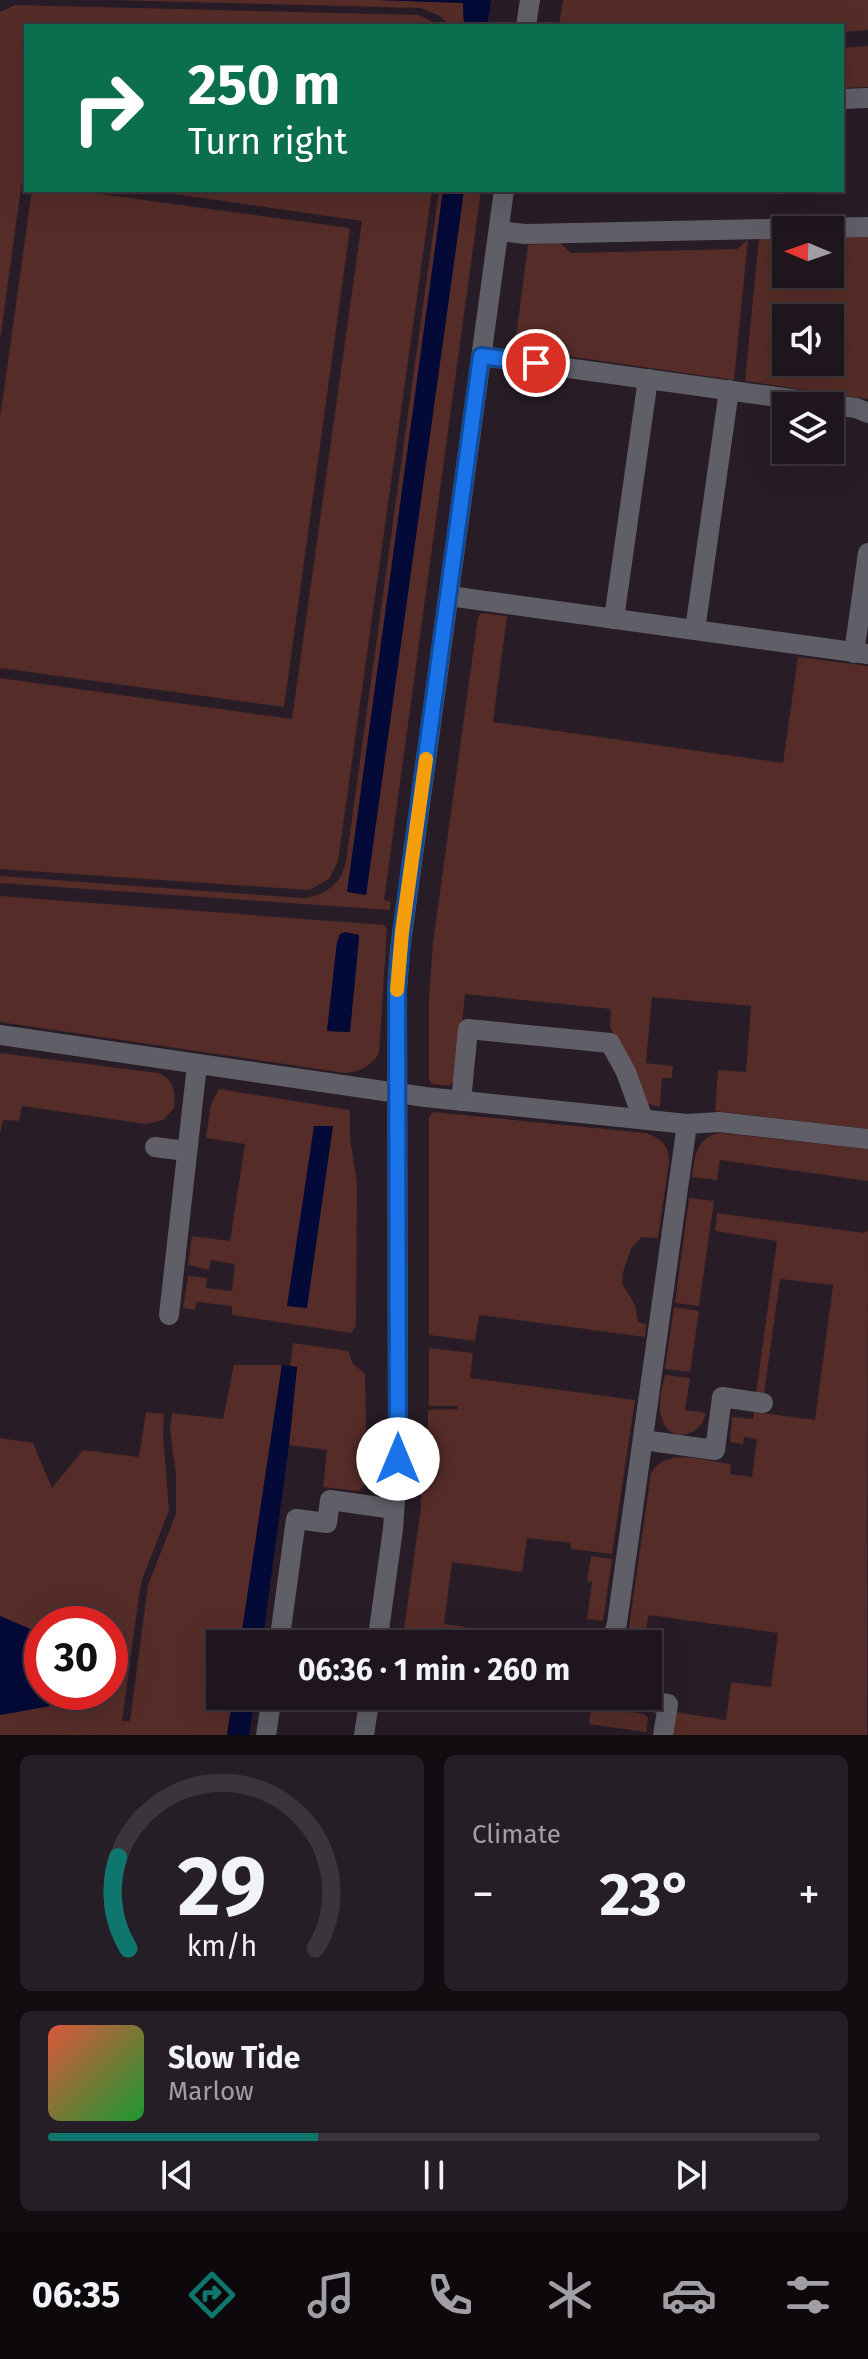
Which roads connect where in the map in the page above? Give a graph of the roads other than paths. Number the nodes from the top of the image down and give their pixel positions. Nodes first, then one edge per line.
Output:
1 (530, 0) edge
2 (526, 24) edge
3 (868, 98) edge
4 (844, 99) edge
5 (504, 192) edge
6 (868, 227) edge
7 (499, 231) junction
8 (481, 356) junction
9 (648, 379) junction
10 (729, 390) junction
11 (868, 413) edge
12 (868, 553) edge
13 (449, 596) junction
14 (614, 619) junction
15 (695, 630) junction
16 (861, 654) edge
17 (0, 1035) edge
18 (197, 1065) junction
19 (397, 1093) junction
20 (461, 1101) junction
21 (643, 1119) junction
22 (687, 1124) junction
23 (868, 1139) edge
24 (155, 1147) dead end
25 (186, 1151) junction
26 (169, 1315) dead end
27 (763, 1403) dead end
28 (643, 1440) junction
29 (394, 1509) junction
30 (281, 1630) edge
31 (379, 1630) edge
32 (615, 1630) edge
33 (662, 1703) edge
34 (270, 1710) edge
35 (368, 1710) edge
36 (266, 1735) edge
37 (364, 1735) edge
38 (663, 1735) edge

1 - 2 street
3 - 4 street
5 - 7 street
6 - 7 street
7 - 8 street
8 - 9 street
8 - 13 street
9 - 10 street
9 - 14 street
10 - 11 street
10 - 15 street
12 - 16 street
13 - 14 street
13 - 19 street
14 - 15 street
15 - 16 street
17 - 18 street
18 - 19 street
18 - 25 street
19 - 20 street
19 - 29 street
20 - 21 street
20 - 21 street
21 - 22 street
22 - 23 street
22 - 28 street
24 - 25 street
25 - 26 street
27 - 28 street
28 - 32 street
29 - 30 street
29 - 31 street
33 - 38 street
34 - 36 street
35 - 37 street

